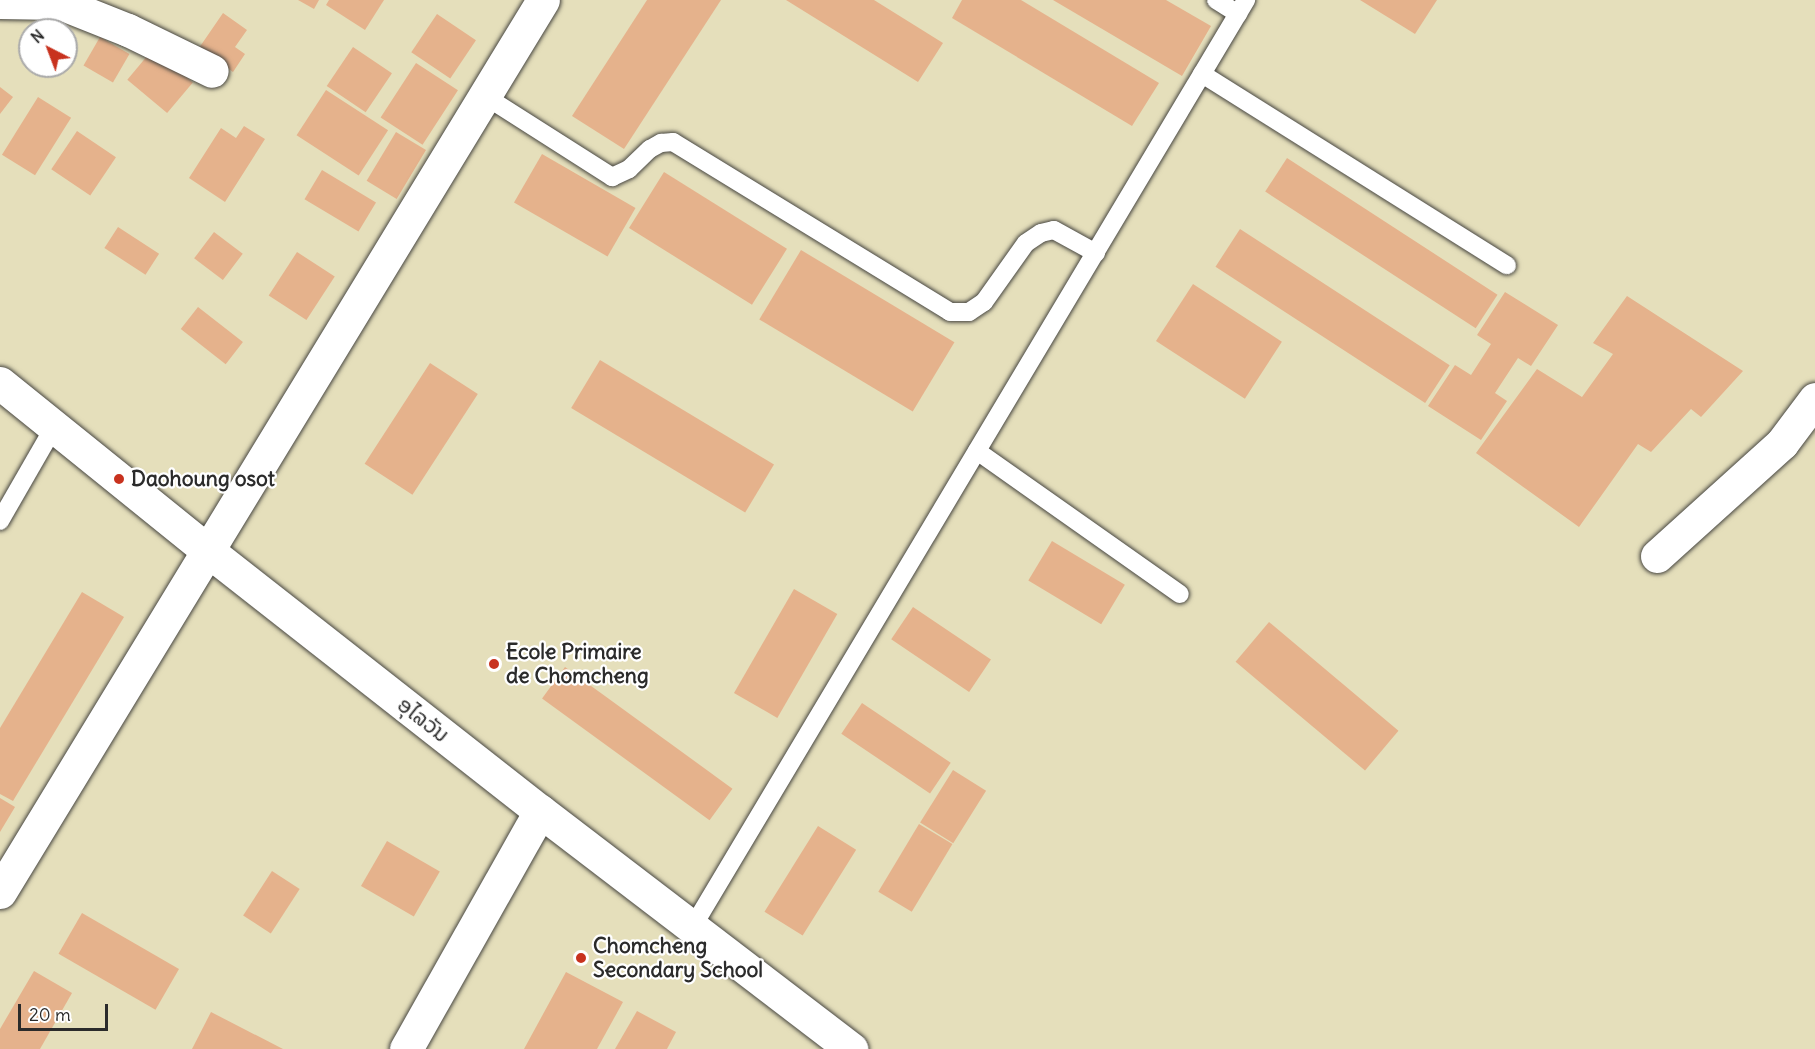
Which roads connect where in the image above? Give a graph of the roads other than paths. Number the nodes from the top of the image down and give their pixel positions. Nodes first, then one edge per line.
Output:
1 (543, 0) edge
2 (1216, 0) edge
3 (0, 2) edge
4 (1242, 7) edge
5 (212, 71) dead end
6 (1202, 74) junction
7 (485, 96) junction
8 (1095, 253) junction
9 (1507, 265) dead end
10 (0, 383) edge
11 (1815, 399) edge
12 (54, 427) junction
13 (977, 451) junction
14 (0, 521) edge
15 (207, 550) junction
16 (1657, 556) dead end
17 (1180, 594) dead end
18 (540, 811) junction
19 (0, 892) edge
20 (692, 928) junction
21 (406, 1049) edge
22 (851, 1049) edge

1 - 7 street
2 - 4 lane
3 - 5 street
4 - 6 lane
6 - 8 lane
6 - 9 lane
7 - 8 lane
7 - 15 street
8 - 13 lane
10 - 12 street, ອຸໄລວັນ
11 - 16 street
12 - 14 lane
12 - 15 street, ອຸໄລວັນ
13 - 17 lane
13 - 20 lane
15 - 18 street, ອຸໄລວັນ
15 - 19 street
18 - 20 street, ອຸໄລວັນ
18 - 21 street
20 - 22 street, ອຸໄລວັນ

